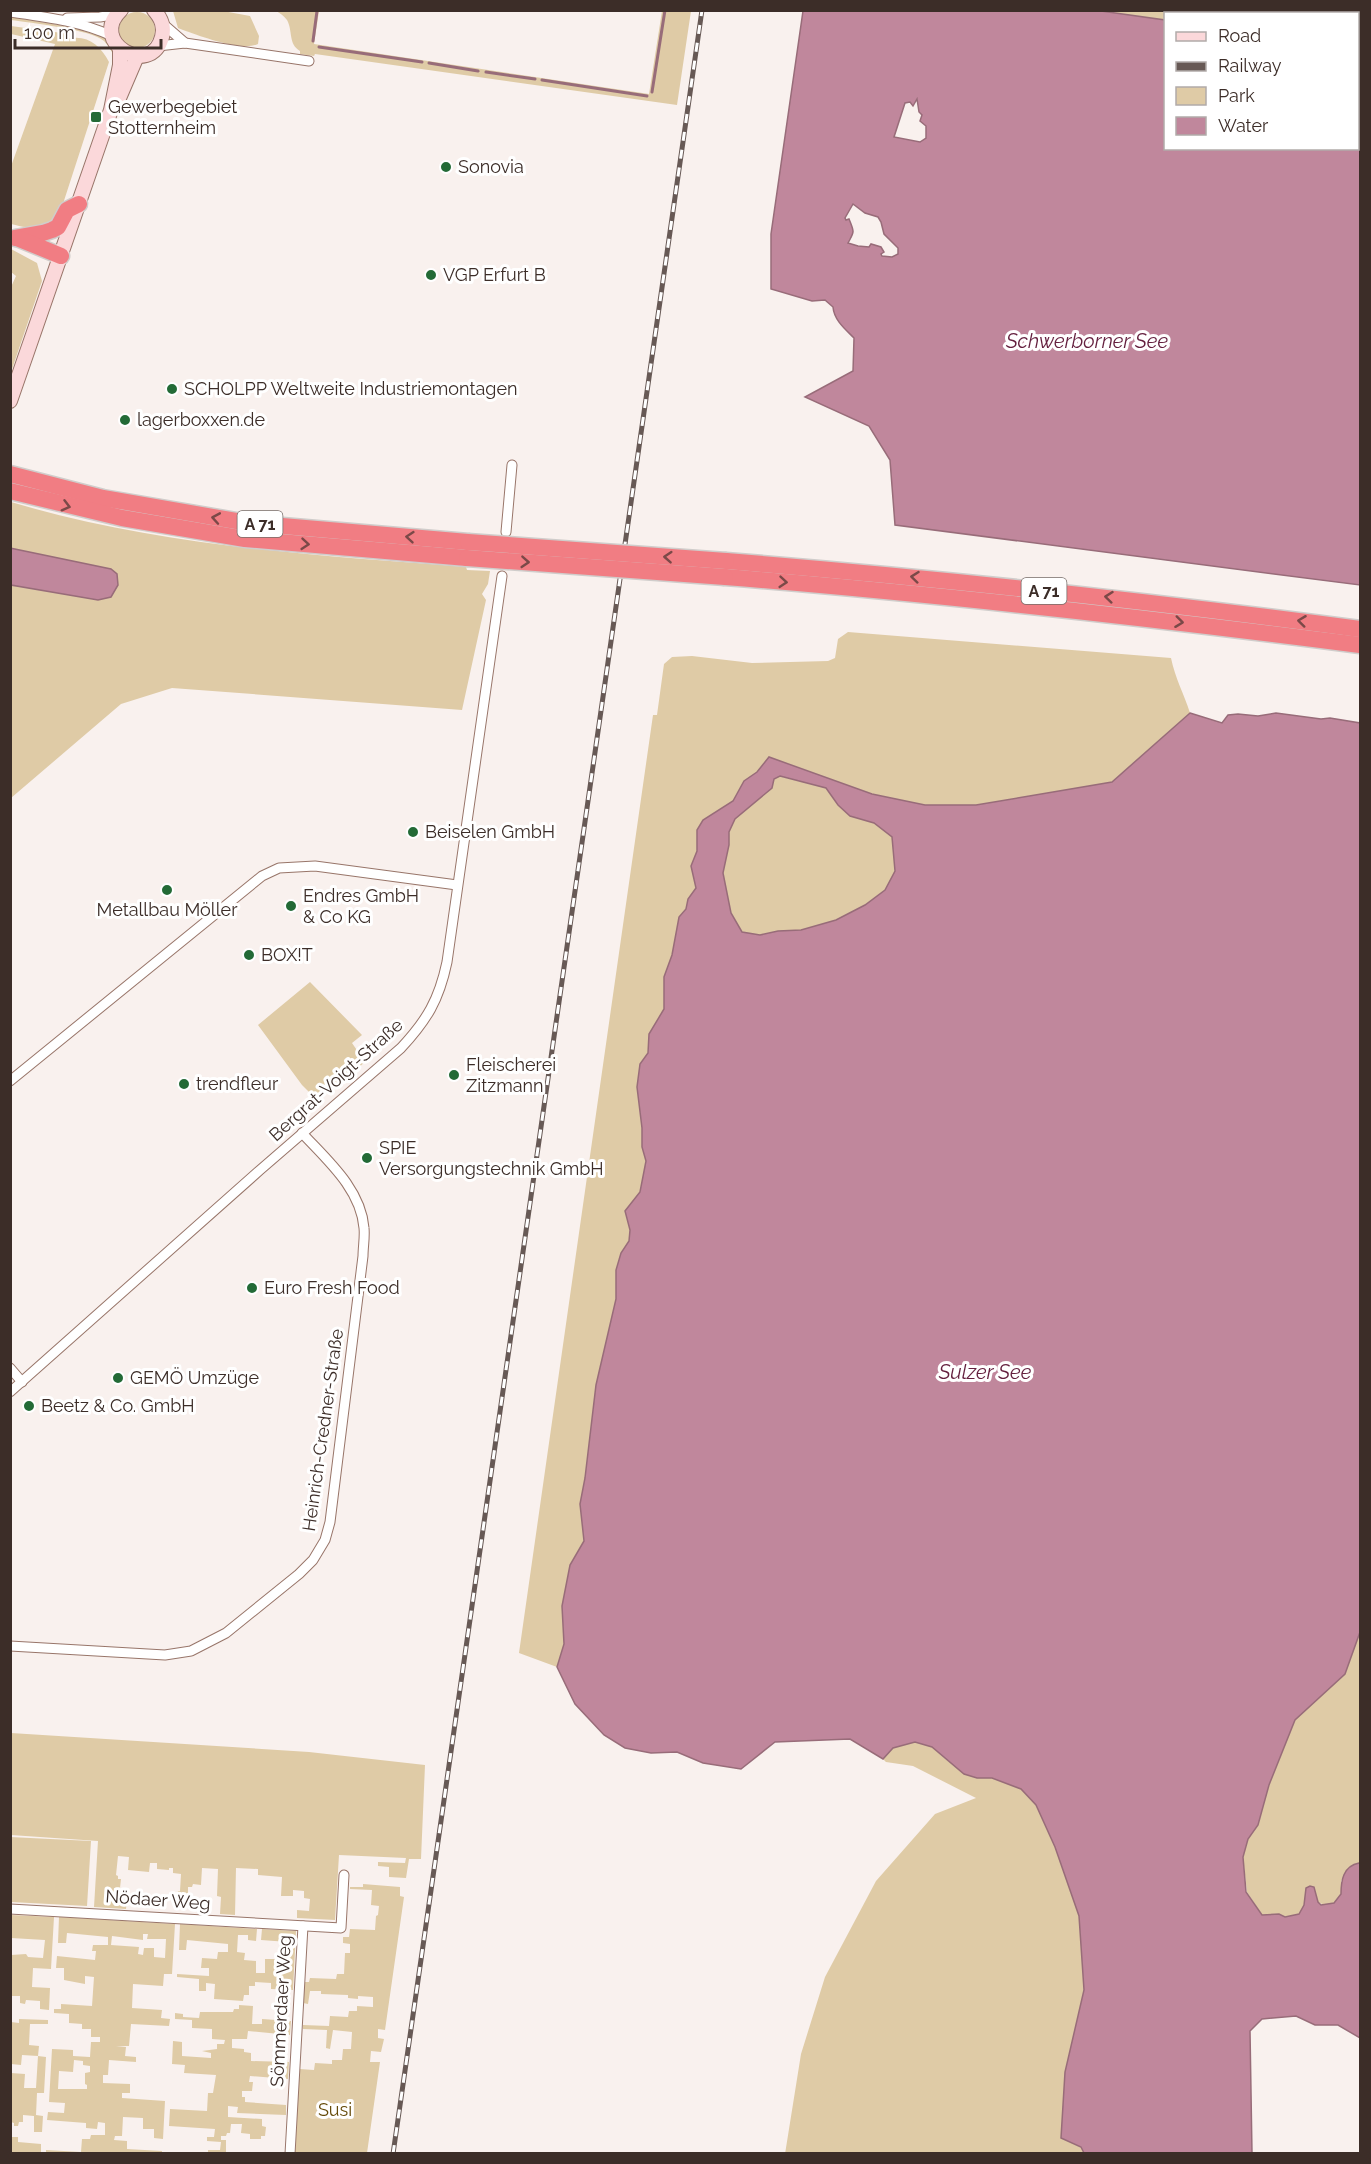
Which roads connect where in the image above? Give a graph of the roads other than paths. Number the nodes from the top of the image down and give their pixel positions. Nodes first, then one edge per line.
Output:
1 (154, 10) edge
2 (10, 12) edge
3 (119, 12) edge
4 (56, 18) junction
5 (162, 23) junction
6 (112, 36) junction
7 (185, 43) junction
8 (158, 46) junction
9 (120, 49) junction
10 (137, 56) junction
11 (309, 61) dead end
12 (111, 110) junction
13 (79, 204) junction
14 (13, 237) edge
15 (61, 256) junction
16 (10, 401) edge
17 (512, 465) dead end
18 (12, 480) edge
19 (506, 532) dead end
20 (725, 569) junction
21 (502, 576) dead end
22 (1360, 629) edge
23 (1360, 645) edge
24 (457, 885) junction
25 (10, 1081) edge
26 (303, 1133) junction
27 (10, 1368) edge
28 (22, 1382) junction
29 (10, 1392) edge
30 (10, 1646) edge
31 (344, 1875) dead end
32 (10, 1909) edge
33 (303, 1926) junction
34 (290, 2154) edge

1 - 5 main road
2 - 4 street
3 - 4 street
3 - 6 main road
4 - 6 street
5 - 7 street
5 - 8 main road
6 - 9 main road
7 - 8 street
7 - 11 street
8 - 10 main road
9 - 10 main road
9 - 12 main road
10 - 12 main road
12 - 13 main road
13 - 14 highway
13 - 15 main road
14 - 15 highway
15 - 16 main road
17 - 19 street
18 - 20 highway, A 71, bridge
22 -> 20 highway, A 71
20 -> 23 highway, A 71
21 - 24 street, Bergrat-Voigt-Straße
24 - 25 street
24 - 26 street, Bergrat-Voigt-Straße
26 - 28 street, Bergrat-Voigt-Straße
26 - 30 street, Heinrich-Credner-Straße
27 - 28 street
28 - 29 street, Bergrat-Voigt-Straße
31 - 33 street, Sömmerdaer Weg
32 - 33 street, Nödaer Weg
33 - 34 street, Sömmerdaer Weg

